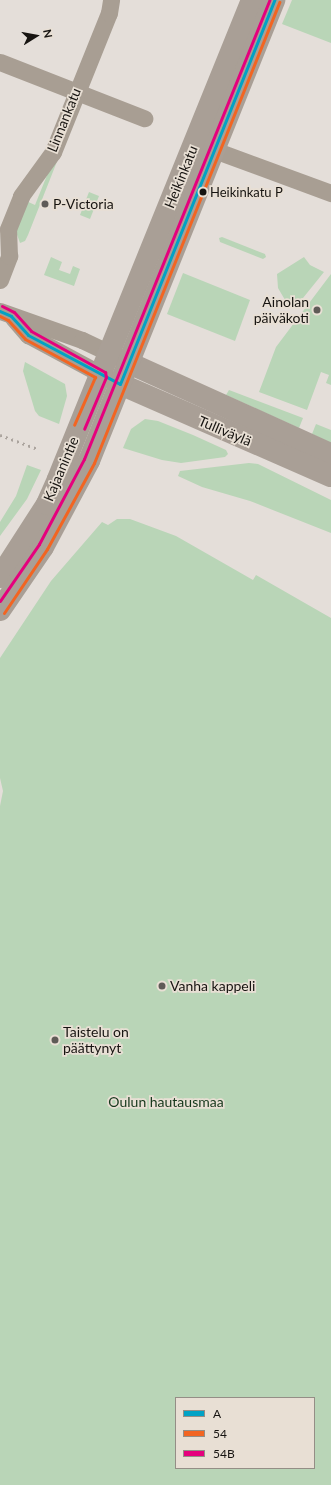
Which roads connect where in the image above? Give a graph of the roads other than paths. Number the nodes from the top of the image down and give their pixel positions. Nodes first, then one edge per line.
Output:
1 (111, 0) edge
2 (252, 0) edge
3 (274, 0) edge
4 (0, 62) edge
5 (76, 91) junction
6 (144, 118) dead end
7 (214, 150) junction
8 (331, 193) edge
9 (0, 280) edge
10 (6, 314) edge
11 (110, 353) junction
12 (129, 362) junction
13 (101, 375) junction
14 (120, 384) junction
15 (331, 454) edge
16 (331, 476) edge
17 (0, 577) edge
18 (0, 610) edge

1 - 5 street, Linnankatu
2 - 11 main road, Heikinkatu
3 - 7 main road, Heikinkatu
4 - 5 street
5 - 6 street
5 - 9 street, Linnankatu
7 - 8 street
7 - 12 main road, Heikinkatu
10 - 11 street
10 - 13 street
11 - 12 street
11 - 13 main road, Kajaanintie
12 - 14 main road, Kajaanintie
12 - 15 main road, Tulliväylä
13 - 14 street
13 - 17 main road, Kajaanintie
14 - 16 main road, Tulliväylä
14 - 18 main road, Kajaanintie

